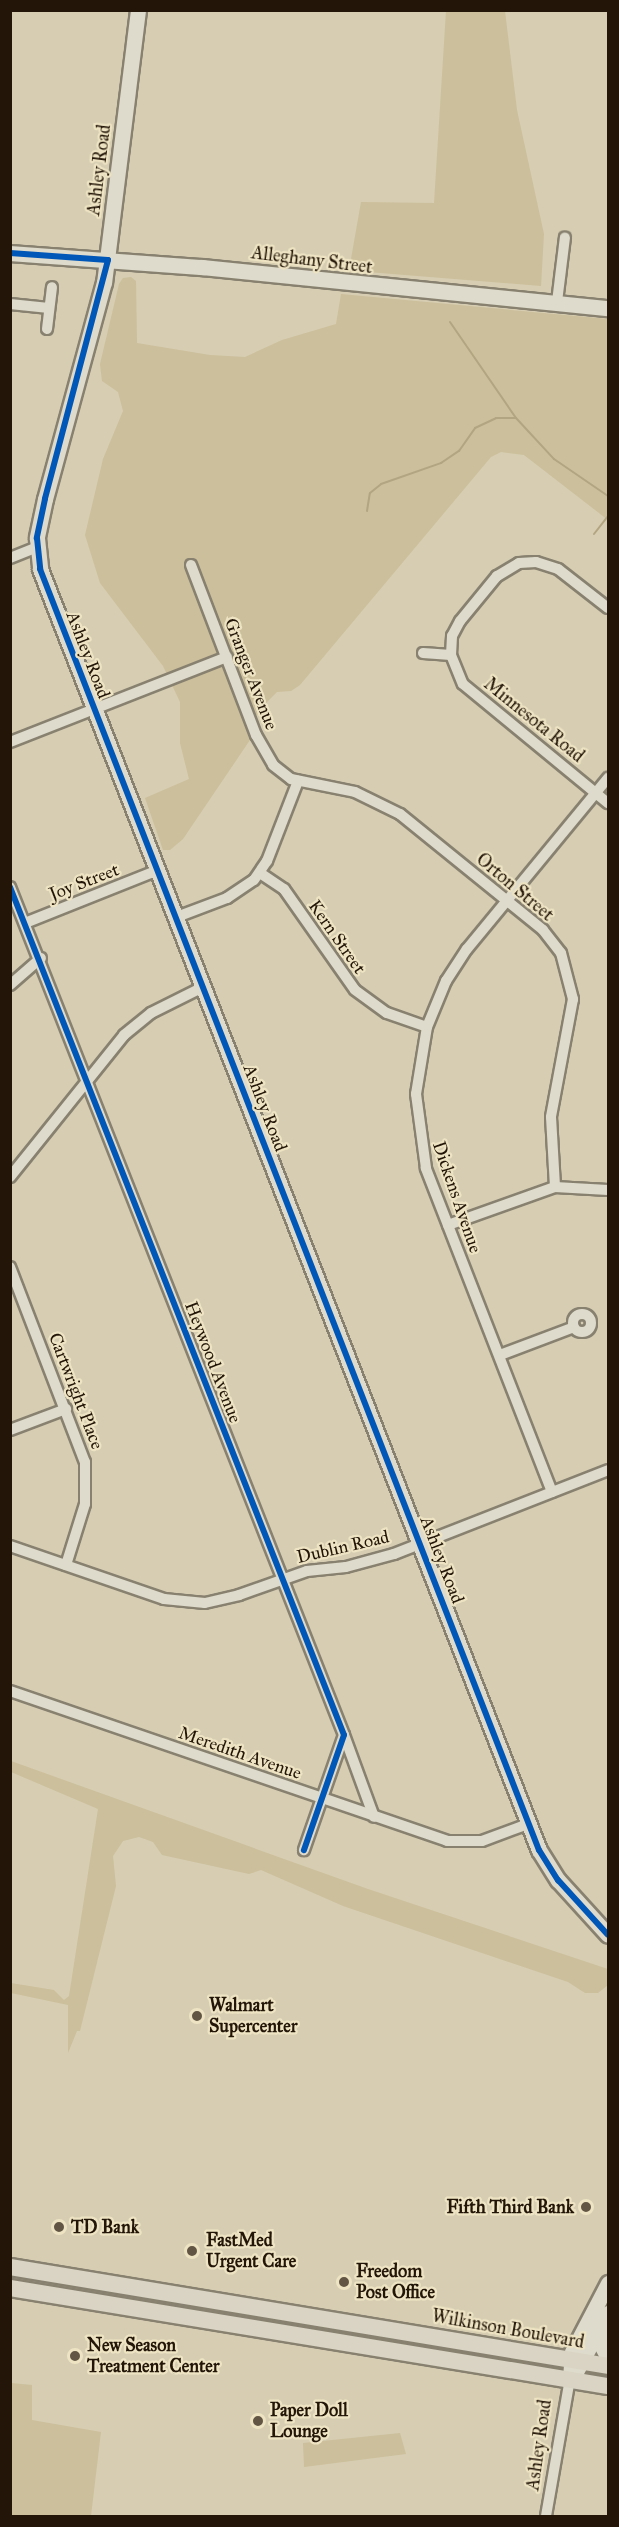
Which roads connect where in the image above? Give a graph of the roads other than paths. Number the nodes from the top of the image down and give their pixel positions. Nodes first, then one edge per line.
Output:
1 (138, 10) edge
2 (565, 237) dead end
3 (10, 253) edge
4 (108, 260) junction
5 (52, 286) dead end
6 (557, 302) junction
7 (10, 304) edge
8 (49, 308) junction
9 (609, 308) edge
10 (47, 329) dead end
11 (37, 547) junction
12 (10, 558) edge
13 (191, 565) dead end
14 (609, 608) edge
15 (423, 653) dead end
16 (451, 655) junction
17 (227, 657) junction
18 (94, 710) junction
19 (10, 742) edge
20 (609, 778) edge
21 (298, 781) junction
22 (596, 793) junction
23 (609, 803) edge
24 (156, 872) junction
25 (260, 873) junction
26 (10, 887) edge
27 (507, 901) junction
28 (174, 918) junction
29 (24, 923) junction
30 (41, 958) junction
31 (10, 985) edge
32 (201, 988) junction
33 (427, 1027) junction
34 (87, 1078) junction
35 (10, 1177) edge
36 (555, 1187) junction
37 (609, 1190) edge
38 (448, 1225) junction
39 (10, 1267) edge
40 (574, 1327) dead end
41 (500, 1355) junction
42 (66, 1409) junction
43 (10, 1430) edge
44 (609, 1470) edge
45 (552, 1492) junction
46 (420, 1544) junction
47 (10, 1546) edge
48 (66, 1565) junction
49 (282, 1579) junction
50 (10, 1691) edge
51 (344, 1735) junction
52 (322, 1799) junction
53 (374, 1816) junction
54 (528, 1824) junction
55 (304, 1850) dead end
56 (609, 1935) edge
57 (10, 2267) edge
58 (32, 2271) junction
59 (10, 2277) edge
60 (609, 2283) edge
61 (10, 2288) edge
62 (98, 2302) junction
63 (228, 2302) junction
64 (607, 2315) edge
65 (609, 2358) edge
66 (575, 2361) junction
67 (609, 2366) edge
68 (570, 2379) junction
69 (609, 2386) edge
70 (546, 2517) edge

1 - 4 street, Ashley Road
2 - 6 street
3 - 4 street, Alleghany Street
4 - 6 street, Alleghany Street
4 - 11 street, Ashley Road
5 - 8 street
6 - 9 street, Alleghany Street
7 - 8 street
8 - 10 street
11 - 12 street
11 - 18 street, Ashley Road
13 - 17 street, Granger Avenue
14 - 16 street
15 - 16 street
16 - 22 street, Minnesota Road
17 - 18 street
17 - 21 street, Granger Avenue
18 - 19 street
18 - 24 street, Ashley Road
20 - 22 street, Dickens Avenue
21 - 25 street
21 - 27 street, Orton Street
22 - 23 street, Minnesota Road
22 - 27 street, Dickens Avenue
24 - 28 street, Ashley Road
24 - 29 street, Joy Street
25 - 28 street
25 - 33 street, Kern Street
26 - 29 street, Heywood Avenue
27 - 33 street, Dickens Avenue
27 - 36 street, Orton Street
28 - 32 street, Ashley Road
29 - 30 street, Heywood Avenue
30 - 31 street
30 - 34 street, Heywood Avenue
32 - 34 street
32 - 46 street, Ashley Road
33 - 38 street, Dickens Avenue
34 - 35 street
34 - 49 street, Heywood Avenue
36 - 37 street
36 - 38 street
38 - 41 street, Dickens Avenue
39 - 42 street, Cartwright Place
40 - 41 street
41 - 45 street, Dickens Avenue
42 - 43 street
42 - 48 street, Cartwright Place
44 - 45 street, Dublin Road
45 - 46 street, Dublin Road
46 - 49 street, Dublin Road
46 - 54 street, Ashley Road
47 - 48 street, Dublin Road
48 - 49 street, Dublin Road
49 - 51 street, Heywood Avenue
50 - 52 street, Meredith Avenue
51 - 52 street
51 - 53 street, Heywood Avenue
52 - 53 street, Meredith Avenue
52 - 55 street
53 - 54 street, Meredith Avenue
54 - 56 street, Ashley Road
57 - 58 main road, Wilkinson Boulevard
58 - 59 main road
58 - 63 main road, Wilkinson Boulevard
60 - 66 street, Ashley Road
61 - 62 main road
62 - 63 main road
62 - 68 main road
63 - 66 main road, Wilkinson Boulevard
64 - 65 street
64 - 66 street, Ashley Road
66 - 67 main road, Wilkinson Boulevard
66 - 68 street, Ashley Road
68 - 69 main road
68 - 70 street, Ashley Road

